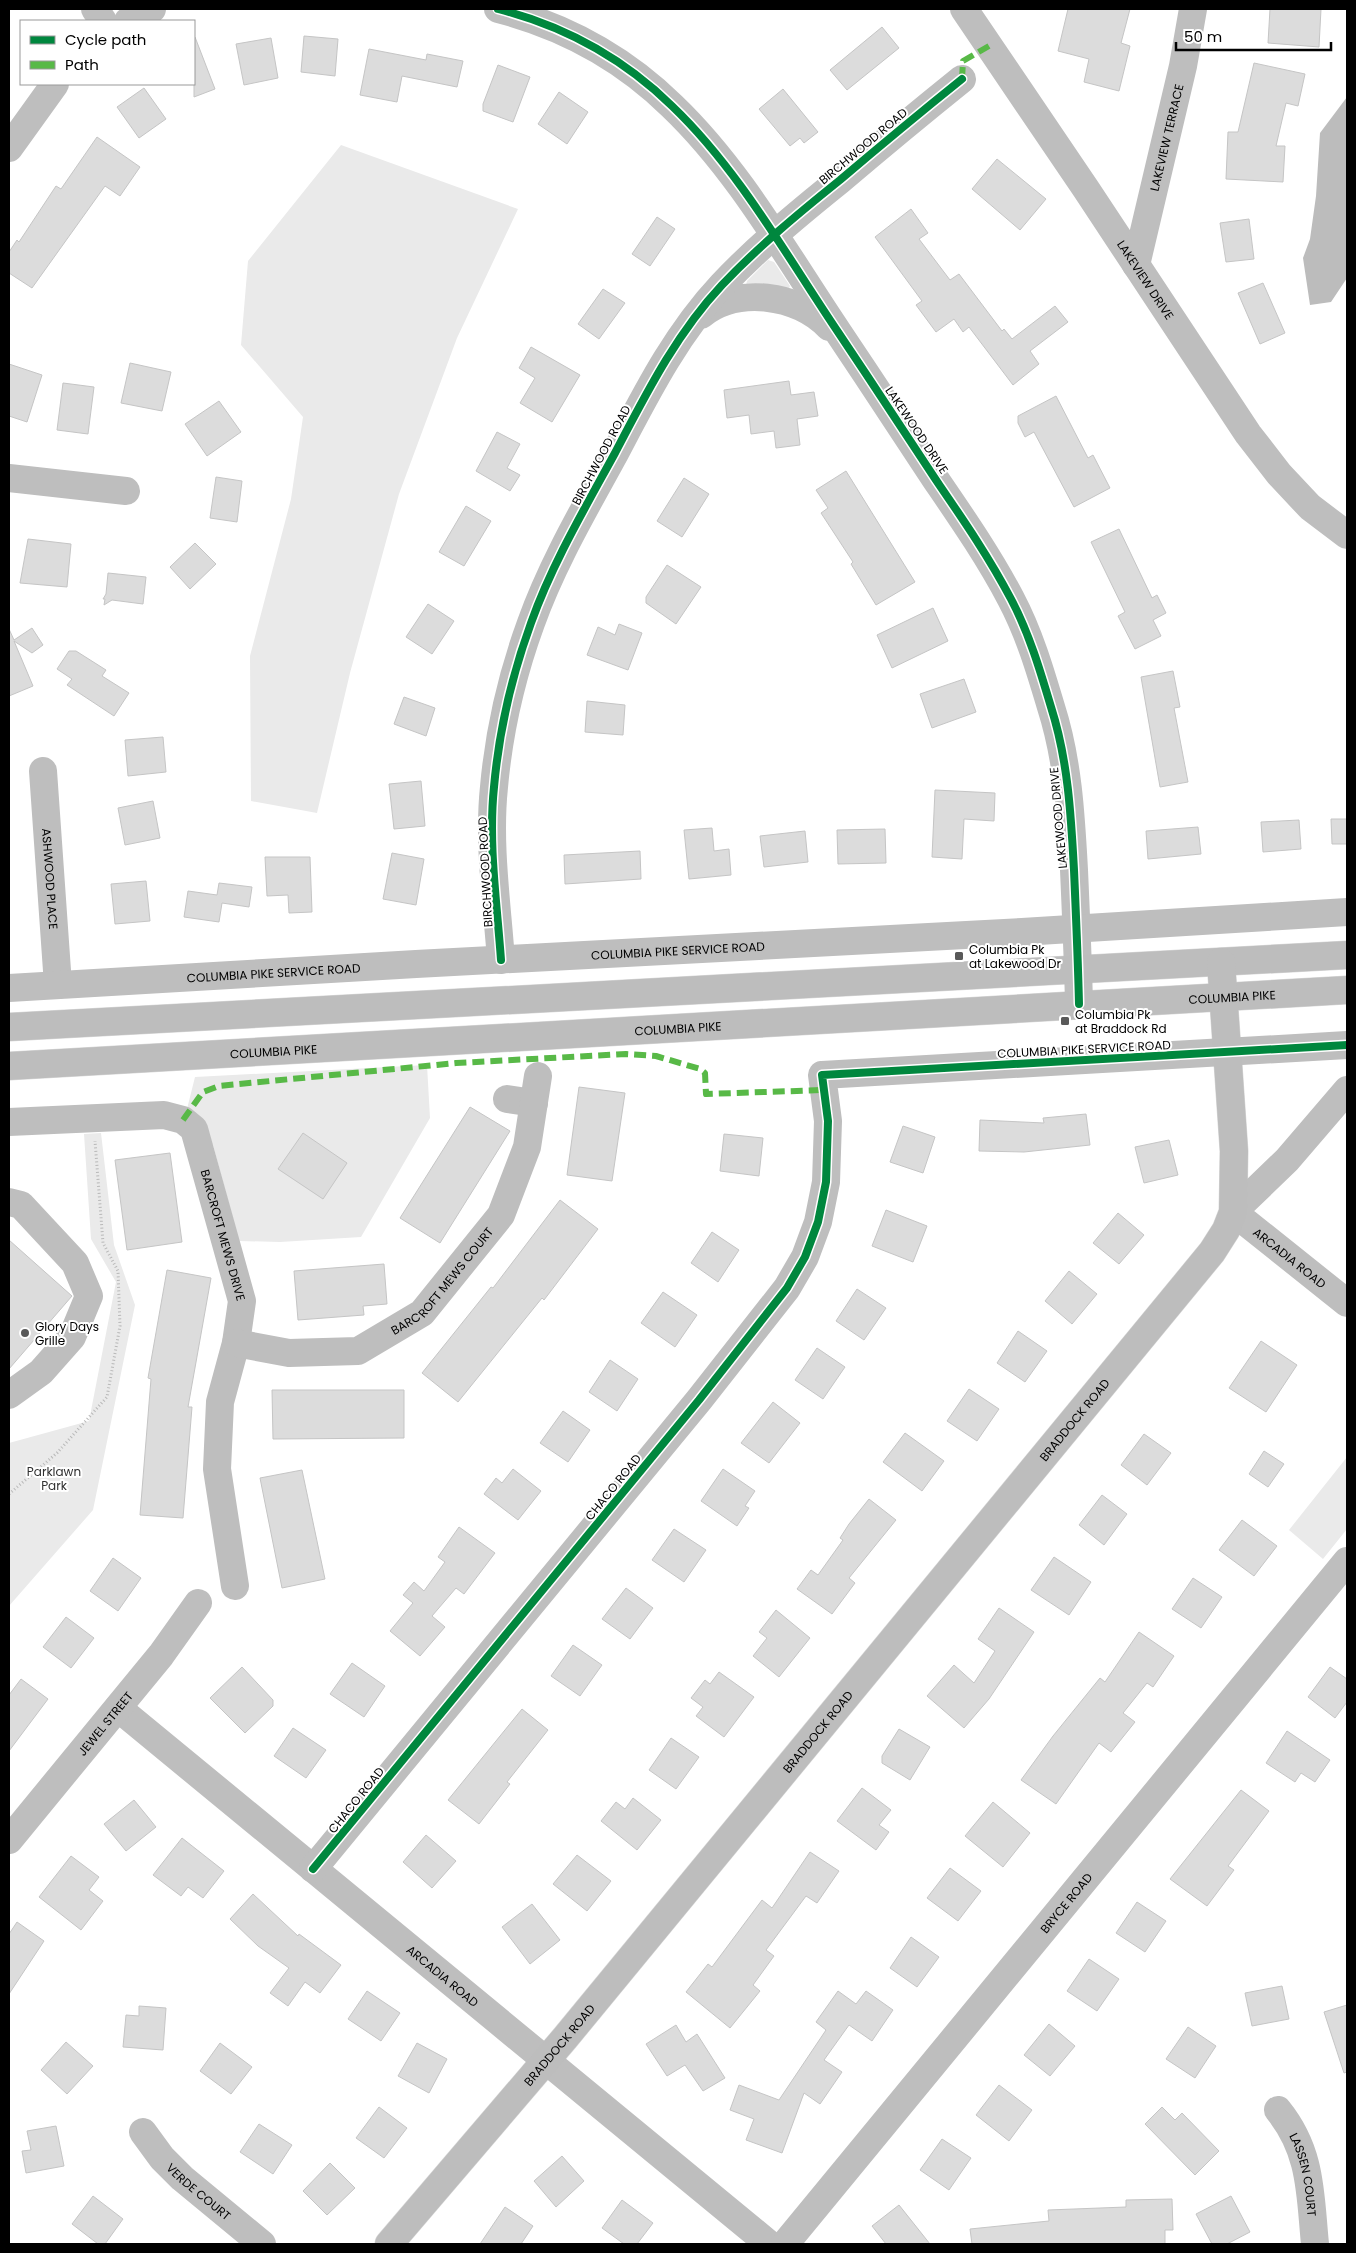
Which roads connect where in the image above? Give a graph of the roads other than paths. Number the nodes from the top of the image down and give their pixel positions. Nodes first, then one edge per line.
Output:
1 (95, 9) edge
2 (152, 9) edge
3 (498, 9) edge
4 (964, 9) edge
5 (1193, 9) edge
6 (102, 20) edge
7 (130, 20) edge
8 (962, 79) dead end
9 (55, 85) edge
10 (9, 148) edge
11 (773, 235) junction
12 (1136, 265) junction
13 (689, 326) junction
14 (847, 346) junction
15 (9, 478) edge
16 (126, 491) dead end
17 (1347, 535) edge
18 (43, 771) dead end
19 (1347, 912) edge
20 (1077, 928) junction
21 (1347, 956) edge
22 (501, 960) junction
23 (1222, 962) junction
24 (1078, 970) junction
25 (58, 985) junction
26 (9, 988) edge
27 (1347, 990) edge
28 (1224, 997) junction
29 (1079, 1004) junction
30 (9, 1027) edge
31 (1347, 1045) edge
32 (1227, 1052) junction
33 (9, 1066) edge
34 (822, 1075) joint
35 (538, 1076) dead end
36 (1347, 1090) edge
37 (507, 1098) dead end
38 (534, 1103) junction
39 (9, 1122) edge
40 (9, 1202) edge
41 (1233, 1212) junction
42 (1347, 1303) edge
43 (236, 1343) junction
44 (9, 1395) edge
45 (1347, 1561) edge
46 (235, 1586) dead end
47 (198, 1603) dead end
48 (118, 1708) junction
49 (9, 1840) edge
50 (313, 1869) junction
51 (546, 2061) junction
52 (1278, 2110) dead end
53 (143, 2132) dead end
54 (262, 2244) edge
55 (389, 2244) edge
56 (768, 2244) edge
57 (785, 2244) edge
58 (1315, 2244) edge

1 - 6 street
2 - 7 street
3 - 11 street, LAKEWOOD DRIVE
4 - 12 street, LAKEVIEW DRIVE
5 - 12 street, LAKEVIEW TERRACE
8 - 11 street, BIRCHWOOD ROAD
9 - 10 street
11 - 13 street, BIRCHWOOD ROAD
11 - 14 street, LAKEWOOD DRIVE
12 - 17 street, LAKEVIEW DRIVE
13 - 14 street, BIRCHWOOD ROAD
13 - 22 street, BIRCHWOOD ROAD
14 - 20 street, LAKEWOOD DRIVE
15 - 16 street
18 - 25 street, ASHWOOD PLACE
19 - 20 street, COLUMBIA PIKE SERVICE ROAD
20 - 22 street, COLUMBIA PIKE SERVICE ROAD
20 - 24 street, LAKEWOOD DRIVE
21 - 23 main road
22 - 25 street, COLUMBIA PIKE SERVICE ROAD
23 - 24 main road
23 - 28 main road, BRADDOCK ROAD
24 - 29 street, LAKEWOOD DRIVE
24 - 30 main road
25 - 26 street, COLUMBIA PIKE SERVICE ROAD
27 - 28 main road, COLUMBIA PIKE
28 - 29 main road, COLUMBIA PIKE
28 - 32 main road, BRADDOCK ROAD
29 - 33 main road, COLUMBIA PIKE
31 - 32 street, COLUMBIA PIKE SERVICE ROAD
32 - 34 street, COLUMBIA PIKE SERVICE ROAD
32 - 41 main road, BRADDOCK ROAD
34 - 50 street, CHACO ROAD
35 - 38 street, BARCROFT MEWS COURT
36 - 41 street, BRADDOCK ROAD
37 - 38 street
38 - 43 street, BARCROFT MEWS COURT
39 - 43 street, BARCROFT MEWS DRIVE
40 - 44 street
41 - 42 street, ARCADIA ROAD
41 - 51 main road, BRADDOCK ROAD
43 - 46 street, BARCROFT MEWS DRIVE
45 - 57 street, BRYCE ROAD
47 - 48 street, JEWEL STREET
48 - 49 street, JEWEL STREET
48 - 50 street, ARCADIA ROAD
50 - 51 street, ARCADIA ROAD
51 - 55 main road, BRADDOCK ROAD
51 - 56 street, ARCADIA ROAD
52 - 58 street, LASSEN COURT
53 - 54 street, VERDE COURT

